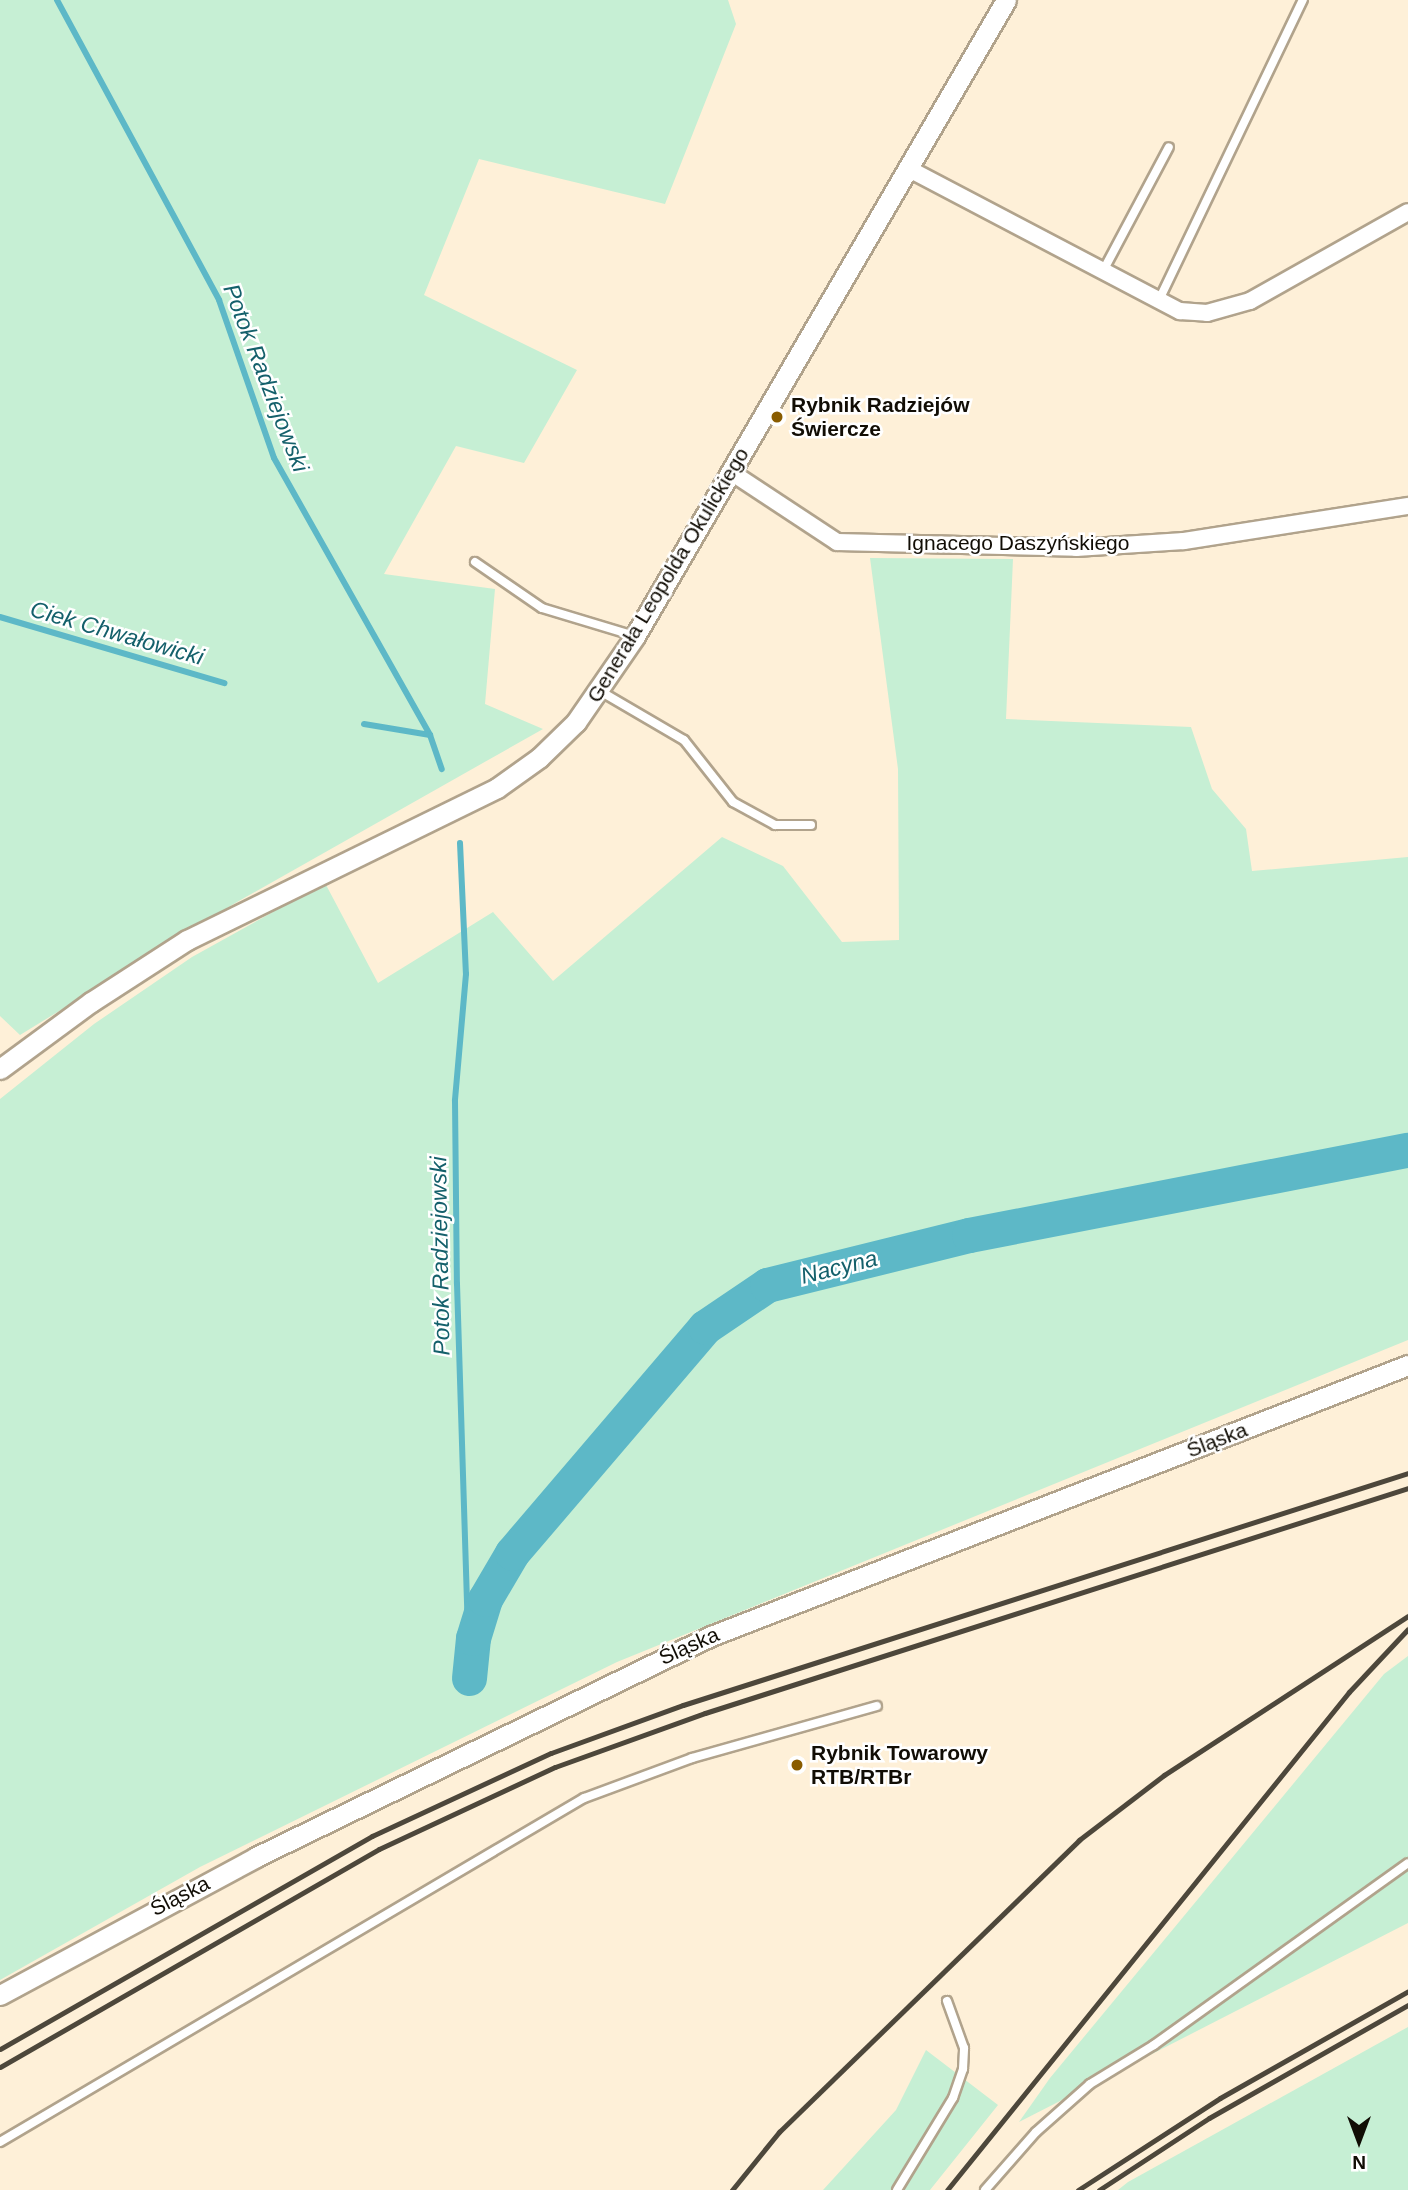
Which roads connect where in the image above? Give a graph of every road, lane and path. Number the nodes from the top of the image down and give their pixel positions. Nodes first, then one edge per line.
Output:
1 (1006, 0) edge
2 (1303, 0) edge
3 (1168, 147) dead end
4 (909, 169) junction
5 (1408, 212) edge
6 (1102, 272) junction
7 (1159, 300) junction
8 (731, 472) junction
9 (1408, 506) edge
10 (475, 562) dead end
11 (635, 636) junction
12 (600, 691) junction
13 (811, 825) dead end
14 (1, 1066) edge
15 (1408, 1366) edge
16 (877, 1706) dead end
17 (1408, 1863) edge
18 (0, 1995) edge
19 (947, 2001) dead end
20 (0, 2142) edge
21 (897, 2190) edge
22 (985, 2190) edge

1 - 4 street, Generała Leopolda Okulickiego
2 - 7 lane
3 - 6 lane
4 - 6 street
4 - 8 street, Generała Leopolda Okulickiego
5 - 7 street
6 - 7 street
8 - 9 street, Ignacego Daszyńskiego
8 - 11 street, Generała Leopolda Okulickiego
10 - 11 lane
11 - 12 street, Generała Leopolda Okulickiego
12 - 13 lane
12 - 14 street, Generała Leopolda Okulickiego
15 - 18 street, Śląska
16 - 20 lane
17 - 22 lane
19 - 21 lane

